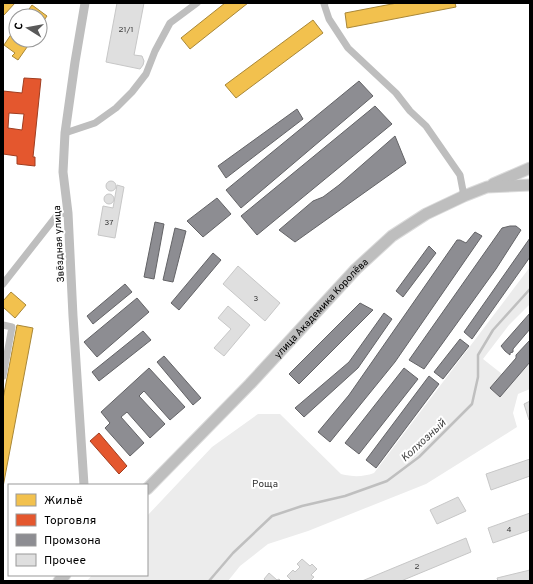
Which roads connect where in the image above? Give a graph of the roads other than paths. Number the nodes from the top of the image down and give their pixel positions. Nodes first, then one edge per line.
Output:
1 (85, 3) edge
2 (197, 3) edge
3 (325, 3) edge
4 (65, 133) junction
5 (530, 168) edge
6 (530, 185) edge
7 (487, 187) junction
8 (464, 196) junction
9 (68, 213) junction
10 (3, 284) edge
11 (3, 325) edge
12 (3, 376) edge
13 (84, 484) edge
14 (148, 488) edge

1 - 4 street, Звёздная улица
2 - 4 street
3 - 8 street
4 - 9 street, Звёздная улица
5 - 7 main road
6 - 7 main road, улица Академика Королёва
7 - 8 main road, улица Академика Королёва
8 - 14 main road, улица Академика Королёва
9 - 10 street
9 - 13 street, Звёздная улица
11 - 12 street

